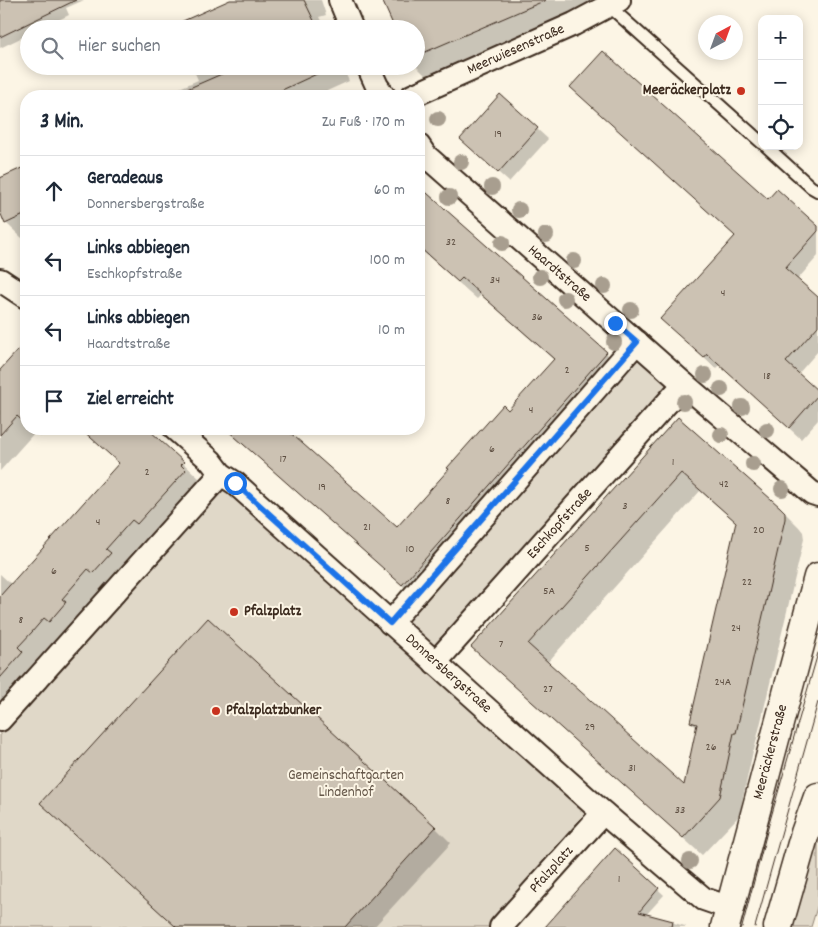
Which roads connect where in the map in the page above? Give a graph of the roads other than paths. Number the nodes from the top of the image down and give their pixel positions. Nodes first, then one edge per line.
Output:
1 (340, 0) edge
2 (614, 3) edge
3 (348, 20) edge
4 (372, 75) edge
5 (380, 90) edge
6 (425, 90) edge
7 (758, 139) edge
8 (770, 150) edge
9 (425, 155) edge
10 (818, 192) edge
11 (637, 342) junction
12 (684, 384) junction
13 (182, 435) edge
14 (221, 474) junction
15 (818, 495) edge
16 (818, 577) edge
17 (390, 623) junction
18 (435, 663) junction
19 (0, 720) edge
20 (818, 797) edge
21 (604, 813) junction
22 (727, 917) edge
23 (501, 927) edge
24 (778, 927) edge

1 - 3 street
2 - 6 street, Meerwiesenstraße
2 - 7 lane
4 - 5 street
8 - 10 lane
9 - 11 street, Haardtstraße
11 - 12 street, Haardtstraße
11 - 17 street
12 - 15 street, Haardtstraße
12 - 18 street, Eschkopfstraße
13 - 14 street, Donnersbergstraße
14 - 17 street, Donnersbergstraße
14 - 19 street
16 - 22 street, Meeräckerstraße
17 - 18 street, Donnersbergstraße
18 - 21 street, Donnersbergstraße
20 - 24 street
21 - 22 street, Donnersbergstraße
21 - 23 street, Pfalzplatz

